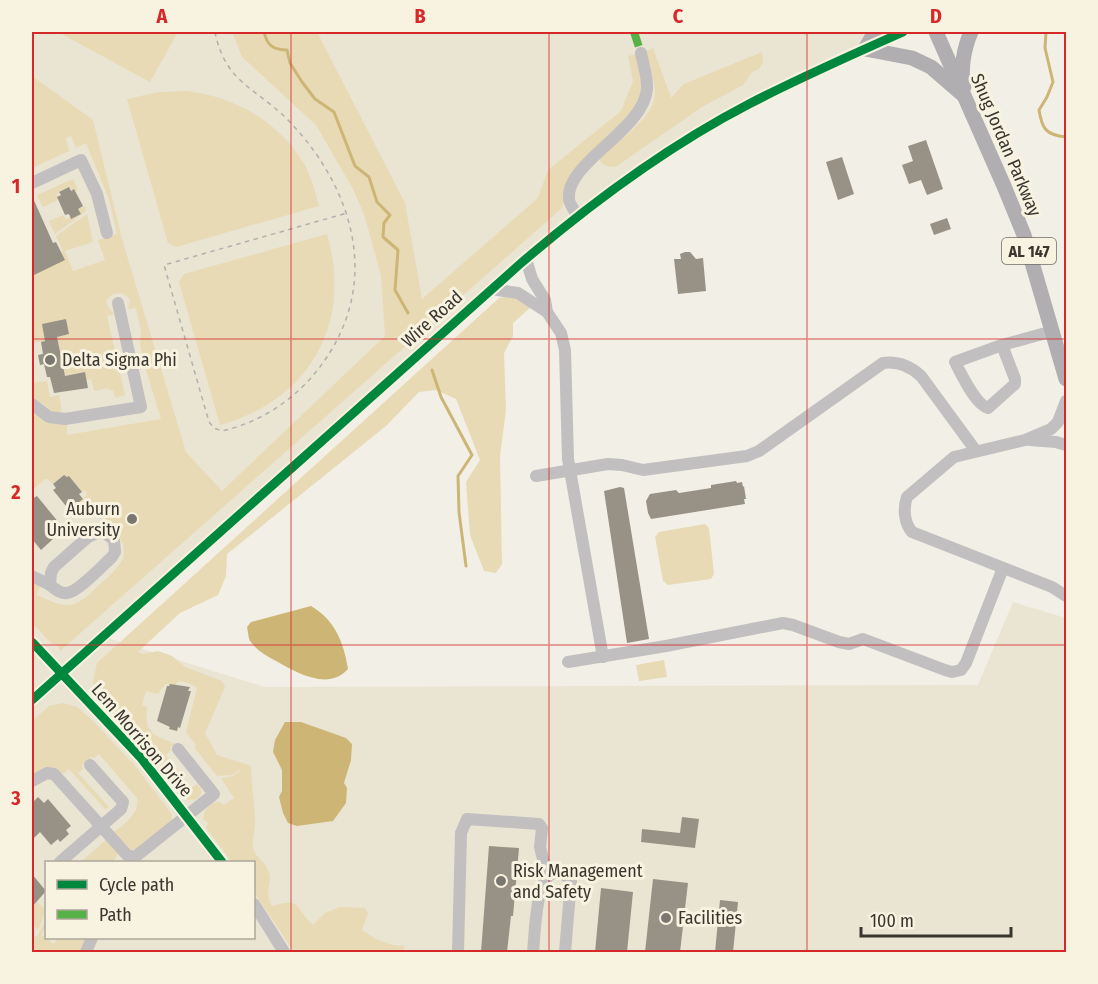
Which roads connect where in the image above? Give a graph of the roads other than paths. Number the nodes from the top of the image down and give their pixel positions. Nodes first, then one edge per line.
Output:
1 (875, 32) edge
2 (903, 32) edge
3 (936, 32) edge
4 (971, 32) edge
5 (865, 49) junction
6 (640, 53) dead end
7 (965, 96) junction
8 (32, 183) edge
9 (577, 215) junction
10 (107, 233) dead end
11 (526, 259) junction
12 (491, 289) junction
13 (118, 303) dead end
14 (547, 312) junction
15 (1053, 331) junction
16 (1002, 345) junction
17 (1066, 379) edge
18 (1066, 401) edge
19 (32, 404) edge
20 (1025, 440) junction
21 (1066, 445) edge
22 (976, 451) junction
23 (570, 471) junction
24 (537, 476) dead end
25 (1003, 568) junction
26 (32, 576) edge
27 (50, 585) junction
28 (1066, 585) edge
29 (1052, 587) junction
30 (1066, 596) edge
31 (32, 642) edge
32 (603, 657) junction
33 (568, 662) dead end
34 (61, 673) junction
35 (32, 700) edge
36 (178, 749) dead end
37 (90, 765) dead end
38 (32, 781) edge
39 (186, 817) junction
40 (101, 826) junction
41 (124, 859) edge
42 (61, 861) edge
43 (221, 861) edge
44 (547, 875) junction
45 (255, 906) edge
46 (284, 952) edge
47 (458, 952) edge
48 (533, 952) edge
49 (565, 952) edge

1 - 5 main road
2 - 5 street, Wire Road
3 - 7 main road, Shug Jordan Parkway / AL 147
4 - 7 main road
5 - 7 main road
5 - 9 street, Wire Road
6 - 9 street
7 - 15 main road, Shug Jordan Parkway / AL 147
8 - 10 street
9 - 11 street, Wire Road
11 - 12 street, Wire Road
11 - 14 street
12 - 14 street
12 - 34 street, Wire Road
13 - 19 street
14 - 23 street
15 - 16 street
15 - 17 main road, Shug Jordan Parkway / AL 147
16 - 16 street
18 - 20 street
20 - 21 street
20 - 22 street
22 - 23 street
22 - 25 street
23 - 24 street
23 - 32 street
25 - 29 street
25 - 32 street
26 - 27 street
27 - 27 street
28 - 29 street
29 - 30 street
31 - 34 street, Lem Morrison Drive
32 - 33 street
34 - 35 street, Wire Road
34 - 39 street, Lem Morrison Drive
36 - 39 street
37 - 40 street
38 - 40 street
39 - 41 street
39 - 43 street, Lem Morrison Drive
40 - 41 street
40 - 42 street
44 - 47 street
44 - 48 street
44 - 49 street
45 - 46 street

